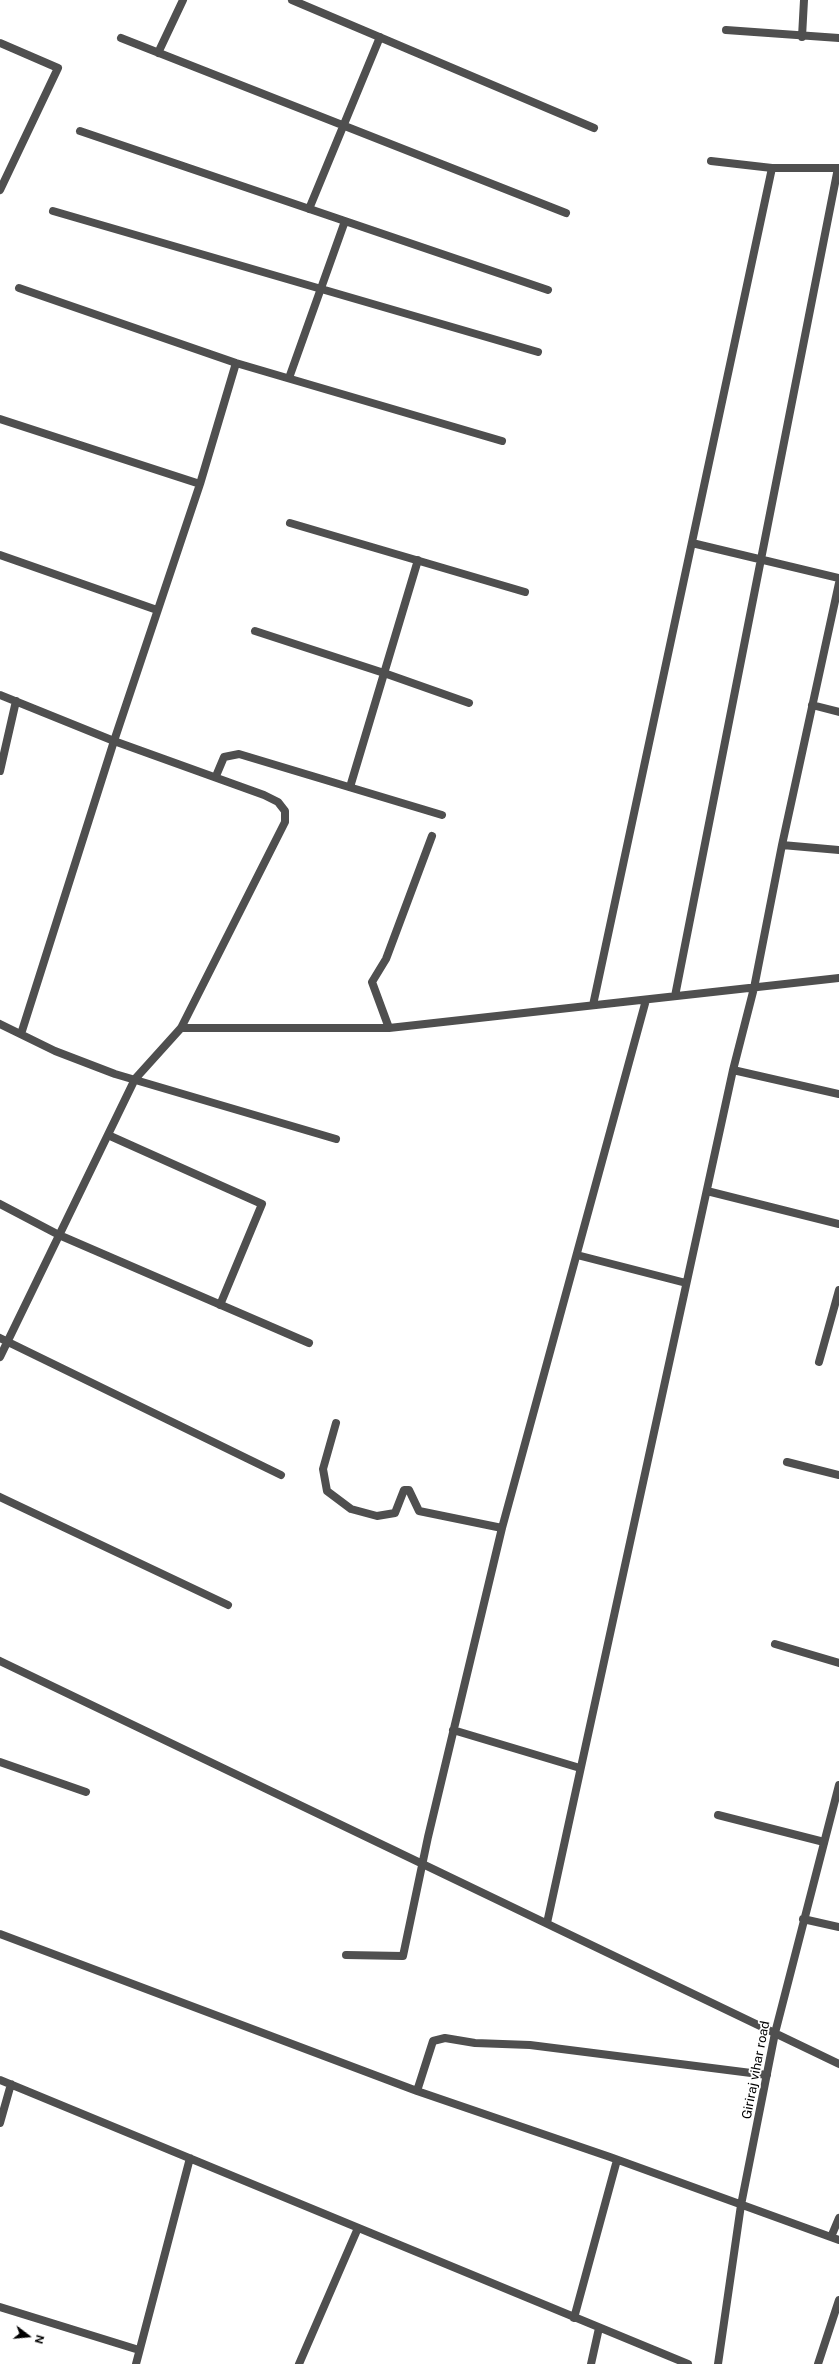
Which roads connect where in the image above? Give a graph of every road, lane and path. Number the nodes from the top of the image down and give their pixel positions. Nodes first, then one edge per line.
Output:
1 (183, 0) edge
2 (292, 0) edge
3 (804, 0) edge
4 (726, 30) dead end
5 (380, 37) junction
6 (802, 37) junction
7 (121, 38) dead end
8 (839, 38) edge
9 (0, 43) edge
10 (158, 53) junction
11 (343, 125) junction
12 (594, 128) dead end
13 (80, 131) dead end
14 (711, 161) dead end
15 (772, 168) junction
16 (839, 168) edge
17 (4, 169) edge
18 (0, 190) edge
19 (309, 209) junction
20 (53, 211) dead end
21 (566, 213) dead end
22 (346, 221) junction
23 (18, 288) dead end
24 (321, 288) junction
25 (548, 290) dead end
26 (538, 352) dead end
27 (236, 363) junction
28 (289, 378) junction
29 (0, 419) edge
30 (502, 441) dead end
31 (200, 484) junction
32 (290, 523) dead end
33 (692, 543) junction
34 (0, 555) edge
35 (418, 560) junction
36 (761, 560) junction
37 (839, 578) edge
38 (839, 583) edge
39 (525, 592) dead end
40 (157, 610) junction
41 (255, 631) dead end
42 (384, 672) junction
43 (0, 695) edge
44 (16, 701) junction
45 (469, 703) dead end
46 (812, 705) junction
47 (839, 712) edge
48 (114, 741) junction
49 (0, 771) edge
50 (216, 776) junction
51 (350, 787) junction
52 (442, 815) dead end
53 (432, 836) dead end
54 (782, 845) junction
55 (839, 850) edge
56 (839, 978) edge
57 (754, 988) junction
58 (675, 996) junction
59 (646, 1000) junction
60 (593, 1005) junction
61 (0, 1024) edge
62 (181, 1028) junction
63 (388, 1028) junction
64 (21, 1034) junction
65 (733, 1070) junction
66 (135, 1079) junction
67 (839, 1094) edge
68 (108, 1135) junction
69 (336, 1139) dead end
70 (706, 1190) junction
71 (0, 1204) edge
72 (839, 1224) edge
73 (59, 1235) junction
74 (577, 1255) junction
75 (686, 1283) junction
76 (839, 1290) edge
77 (220, 1305) junction
78 (4, 1340) edge
79 (309, 1343) dead end
80 (0, 1357) edge
81 (819, 1362) dead end
82 (336, 1423) dead end
83 (787, 1462) dead end
84 (281, 1475) dead end
85 (839, 1475) edge
86 (0, 1497) edge
87 (502, 1528) junction
88 (228, 1605) dead end
89 (775, 1644) dead end
90 (0, 1661) edge
91 (839, 1663) edge
92 (453, 1730) junction
93 (0, 1762) edge
94 (580, 1768) junction
95 (839, 1784) edge
96 (86, 1792) dead end
97 (718, 1815) dead end
98 (824, 1842) junction
99 (422, 1865) junction
100 (803, 1919) junction
101 (547, 1923) junction
102 (839, 1927) edge
103 (0, 1934) edge
104 (346, 1954) dead end
105 (775, 2032) junction
106 (839, 2064) edge
107 (767, 2075) junction
108 (0, 2080) edge
109 (11, 2084) junction
110 (417, 2091) junction
111 (0, 2123) edge
112 (190, 2158) junction
113 (617, 2160) junction
114 (741, 2205) junction
115 (839, 2218) edge
116 (358, 2228) junction
117 (835, 2239) edge
118 (839, 2300) edge
119 (0, 2307) edge
120 (574, 2318) junction
121 (599, 2328) junction
122 (139, 2350) junction
123 (136, 2364) edge
124 (299, 2364) edge
125 (590, 2364) edge
126 (688, 2364) edge
127 (718, 2364) edge
128 (818, 2364) edge

1 - 10 street
2 - 5 street
3 - 6 street
4 - 6 street
5 - 11 street
5 - 12 street
6 - 8 street
7 - 10 street
9 - 17 street
10 - 11 street
11 - 19 street
11 - 21 street
13 - 19 street
14 - 15 street
15 - 16 street
15 - 33 street
16 - 36 street
17 - 18 street
19 - 22 street
20 - 24 street
22 - 24 street
22 - 25 street
23 - 27 street
24 - 26 street
24 - 28 street
27 - 28 street
27 - 31 street
28 - 30 street
29 - 31 street
31 - 40 street
32 - 35 street
33 - 36 street
33 - 60 street
34 - 40 street
35 - 39 street
35 - 42 street
36 - 37 street
36 - 58 street
38 - 46 street
40 - 48 street
41 - 42 street
42 - 45 street
42 - 51 street
43 - 44 street
44 - 48 street
44 - 49 street
46 - 47 street
46 - 54 street
48 - 50 street
48 - 64 street
50 - 51 street
50 - 62 street
51 - 52 street
53 - 63 street
54 - 55 street
54 - 57 street
56 - 57 street
57 - 58 street
57 - 65 street
58 - 59 street
59 - 60 street
59 - 74 street
60 - 63 street
61 - 64 street
62 - 63 street
62 - 66 street
64 - 66 street
65 - 67 street
65 - 70 street
66 - 68 street
66 - 69 street
68 - 73 street
68 - 77 street
70 - 72 street
70 - 75 street
71 - 73 street
73 - 77 street
73 - 78 street
74 - 75 street
74 - 87 street
75 - 94 street
76 - 81 street
77 - 79 street
78 - 80 street
78 - 84 street
82 - 87 street
83 - 85 street
86 - 88 street
87 - 92 street
89 - 91 street
90 - 99 street
92 - 94 street
92 - 99 street
93 - 96 street
94 - 101 street
95 - 98 street, Giriraj vihar road
97 - 98 street
98 - 100 street, Giriraj vihar road
99 - 101 street
99 - 104 street
100 - 102 street
100 - 105 street, Giriraj vihar road
101 - 105 street
103 - 110 street
105 - 106 street
105 - 107 street, Giriraj vihar road
107 - 110 street
107 - 114 street, Giriraj vihar road
108 - 109 street
109 - 111 street
109 - 112 street
110 - 113 street
112 - 116 street
112 - 122 street
113 - 114 street
113 - 120 street
114 - 117 street
114 - 127 street, Giriraj vihar road
115 - 117 street
116 - 120 street
116 - 124 street
118 - 128 street
119 - 122 street
120 - 121 street
121 - 125 street
121 - 126 street
122 - 123 street

